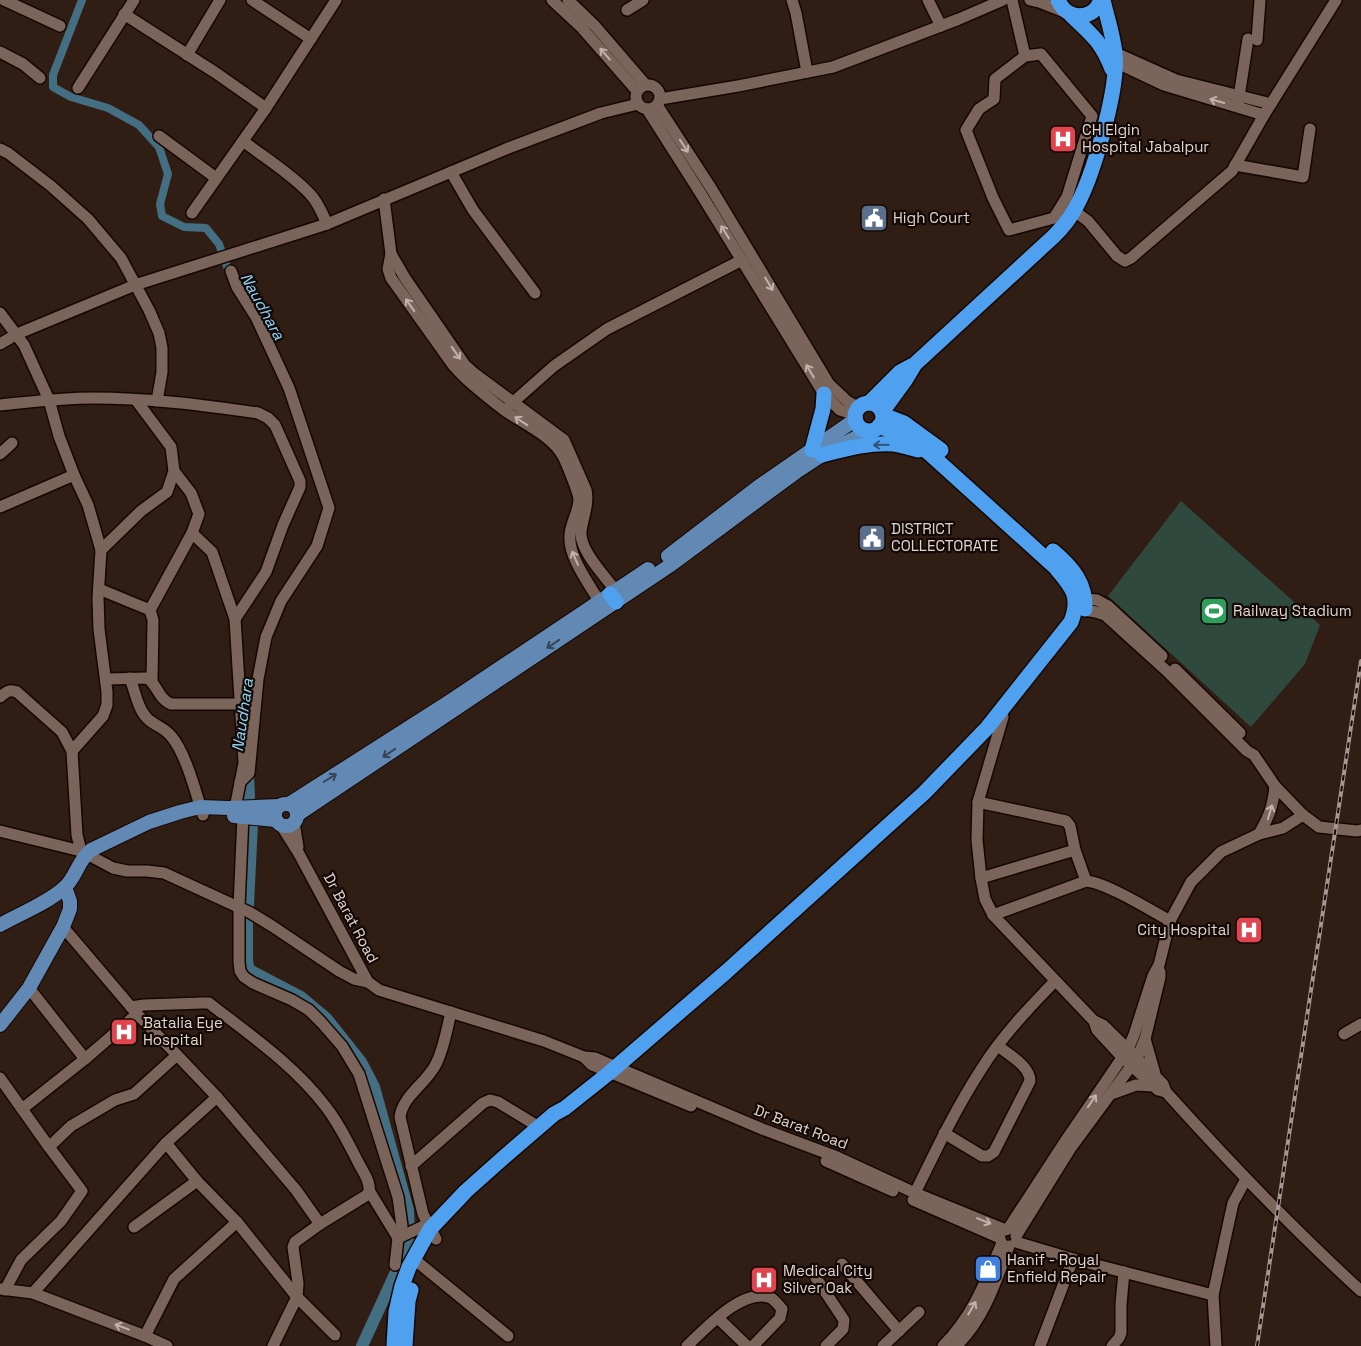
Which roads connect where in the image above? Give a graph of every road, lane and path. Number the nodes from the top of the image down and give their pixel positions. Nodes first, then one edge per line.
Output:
1 (4, 0) edge
2 (134, 0) edge
3 (220, 0) edge
4 (252, 0) edge
5 (336, 0) edge
6 (552, 0) edge
7 (568, 0) edge
8 (642, 0) edge
9 (792, 0) edge
10 (928, 0) edge
11 (1003, 0) edge
12 (1012, 0) edge
13 (1030, 0) edge
14 (1058, 0) edge
15 (1102, 0) edge
16 (1260, 0) edge
17 (1336, 0) edge
18 (627, 10) dead end
19 (124, 14) junction
20 (1070, 14) junction
21 (60, 26) dead end
22 (941, 26) junction
23 (311, 39) junction
24 (0, 52) edge
25 (187, 54) junction
26 (1025, 56) junction
27 (1111, 59) junction
28 (807, 72) junction
29 (40, 78) dead end
30 (78, 88) dead end
31 (641, 88) junction
32 (1238, 101) junction
33 (650, 104) junction
34 (1271, 104) junction
35 (266, 108) junction
36 (1264, 115) junction
37 (1310, 129) dead end
38 (159, 136) dead end
39 (243, 140) junction
40 (0, 149) edge
41 (1235, 165) junction
42 (451, 172) junction
43 (216, 178) junction
44 (384, 199) junction
45 (1074, 211) junction
46 (192, 213) dead end
47 (327, 224) junction
48 (391, 254) junction
49 (742, 260) junction
50 (231, 271) dead end
51 (136, 285) junction
52 (535, 293) dead end
53 (0, 313) edge
54 (17, 334) junction
55 (0, 344) edge
56 (824, 394) junction
57 (49, 400) junction
58 (136, 400) junction
59 (157, 401) junction
60 (514, 402) junction
61 (0, 405) edge
62 (505, 410) junction
63 (869, 416) junction
64 (12, 444) dead end
65 (817, 453) junction
66 (929, 453) junction
67 (0, 454) edge
68 (174, 471) junction
69 (74, 475) junction
70 (0, 507) edge
71 (192, 533) junction
72 (101, 550) junction
73 (99, 589) junction
74 (610, 597) junction
75 (1081, 604) junction
76 (150, 610) junction
77 (235, 619) junction
78 (130, 678) junction
79 (106, 679) junction
80 (152, 681) junction
81 (0, 697) edge
82 (240, 704) junction
83 (1002, 713) junction
84 (72, 751) junction
85 (240, 782) junction
86 (1275, 786) junction
87 (978, 802) junction
88 (202, 811) junction
89 (239, 812) junction
90 (286, 815) junction
91 (1303, 816) junction
92 (1361, 830) edge
93 (0, 831) edge
94 (1259, 834) junction
95 (1075, 850) junction
96 (86, 854) junction
97 (981, 878) junction
98 (1086, 880) junction
99 (66, 892) junction
100 (239, 908) junction
101 (993, 915) junction
102 (1170, 921) junction
103 (0, 925) edge
104 (63, 928) junction
105 (1160, 965) junction
106 (1055, 981) junction
107 (368, 982) junction
108 (29, 988) junction
109 (134, 1011) junction
110 (451, 1012) junction
111 (1361, 1024) edge
112 (0, 1025) edge
113 (1344, 1034) dead end
114 (1145, 1039) junction
115 (998, 1046) junction
116 (1125, 1053) junction
117 (178, 1055) junction
118 (85, 1059) junction
119 (1134, 1062) junction
120 (613, 1070) junction
121 (0, 1078) edge
122 (1155, 1082) junction
123 (1110, 1095) junction
124 (217, 1097) junction
125 (565, 1108) junction
126 (22, 1109) junction
127 (539, 1127) junction
128 (944, 1133) junction
129 (166, 1144) junction
130 (48, 1147) junction
131 (411, 1166) junction
132 (1246, 1179) junction
133 (197, 1181) junction
134 (370, 1192) junction
135 (915, 1193) junction
136 (237, 1222) junction
137 (320, 1224) junction
138 (134, 1227) dead end
139 (431, 1231) junction
140 (398, 1238) junction
141 (1008, 1238) junction
142 (1073, 1259) junction
143 (420, 1264) junction
144 (842, 1264) dead end
145 (395, 1265) dead end
146 (1124, 1272) junction
147 (816, 1278) dead end
148 (3, 1289) edge
149 (1361, 1291) edge
150 (33, 1292) junction
151 (1213, 1295) junction
152 (296, 1298) junction
153 (919, 1312) dead end
154 (718, 1318) junction
155 (899, 1331) junction
156 (335, 1334) dead end
157 (145, 1336) junction
158 (508, 1336) dead end
159 (166, 1346) edge
160 (273, 1346) edge
161 (394, 1346) edge
162 (405, 1346) edge
163 (687, 1346) edge
164 (746, 1346) edge
165 (753, 1346) edge
166 (826, 1346) edge
167 (883, 1346) edge
168 (943, 1346) edge
169 (956, 1346) edge
170 (1040, 1346) edge
171 (1112, 1346) edge
172 (1216, 1346) edge

1 - 21 street
2 - 19 street
3 - 25 street
4 - 23 street
5 - 23 street
31 -> 6 street
7 - 31 street
8 - 18 street
9 - 28 street
10 - 22 street
11 - 22 street
12 - 26 street
13 - 20 street
14 - 20 highway
15 - 20 highway
15 - 27 highway
16 - 32 street
17 - 34 street
19 - 25 street
19 - 30 street
20 - 27 highway
22 - 28 street
23 - 35 street
24 - 29 street
25 - 35 street
26 - 26 street
27 - 32 street
27 - 45 highway
28 - 33 street
31 - 33 street
31 - 33 street
32 - 34 street
32 - 36 street
33 - 42 street
49 -> 33 street
33 -> 63 street
34 - 36 street
35 - 39 street
36 - 41 street
37 - 41 street
38 - 43 street
39 - 43 street
39 - 47 street
40 - 51 street
41 - 45 street
42 - 44 street
42 - 52 street
43 - 46 street
44 - 47 street
44 - 48 street
45 - 63 highway
47 - 51 street
48 -> 60 street
62 -> 48 street
56 -> 49 street
49 - 60 street
50 - 85 street
51 - 54 street
51 - 59 street
53 - 54 street
54 - 55 street
54 - 57 street
56 - 63 street
56 - 65 highway
57 - 58 street
57 - 61 street
57 - 69 street
58 - 59 street
58 - 68 street
59 - 77 street
60 - 62 street
60 - 74 street
74 -> 62 street
63 - 65 main road
63 - 66 highway
63 - 75 highway
64 - 67 street
66 -> 65 highway
65 - 74 main road
66 - 75 highway
68 - 71 street
68 - 72 street
69 - 70 street
69 - 72 street
71 - 76 street
71 - 77 street
72 - 73 street
73 - 76 street
73 - 79 street
74 - 90 main road
75 - 83 highway
75 - 86 street
76 - 80 street
77 - 82 street
78 - 79 street
78 - 80 street
78 - 88 street
79 - 84 street
80 - 82 street
81 - 84 street
82 - 85 street
83 - 87 street
83 - 120 highway
84 - 96 street
85 - 89 street
86 - 91 street
94 -> 86 street
87 - 95 street
87 - 97 street
88 - 89 main road
88 - 96 main road
89 - 90 main road
89 - 100 street
90 - 107 street, Dr Barat Road
91 - 92 street
91 - 94 street
93 - 96 street
94 - 102 street
95 - 97 street
95 - 98 street
96 - 99 main road
96 - 100 street
97 - 101 street
98 - 101 street
98 - 102 street
99 - 103 main road
99 - 104 main road
100 - 107 street
100 - 140 street
101 - 106 street
102 - 105 street
104 - 108 main road
104 - 109 street
105 - 114 street
105 - 116 street
106 - 115 street
106 - 116 street
107 - 110 street, Dr Barat Road
108 - 112 main road
108 - 118 street
109 - 117 street
109 - 118 street
109 - 134 street
110 - 120 street, Dr Barat Road
110 - 131 street
111 - 113 street
114 - 119 street
114 - 122 street
115 - 128 street
115 - 128 street
116 - 119 street
141 -> 116 street
117 - 124 street
117 - 130 street
118 - 126 street
119 - 122 street
119 - 123 street
120 - 125 highway
120 - 135 street, Dr Barat Road
120 - 141 street, Dr Barat Road
121 - 126 street
122 - 123 street
122 - 132 street
123 - 141 street
124 - 129 street
124 - 137 street
125 - 127 highway
125 - 139 highway
126 - 130 street
127 - 131 street
127 - 139 highway
128 - 135 street
129 - 133 street
129 - 150 street
130 - 148 street
131 - 139 street
132 - 149 street
132 - 151 street
133 - 136 street
133 - 138 street
134 - 137 street
134 - 140 street
135 -> 141 street, Dr Barat Road
136 - 152 street
136 - 157 street
137 - 152 street
139 - 140 street
139 - 143 highway
139 - 161 highway
140 - 145 street
141 - 142 street, Dr Barat Road
168 -> 141 street
141 - 169 street
142 - 146 street, Dr Barat Road
142 - 170 street
143 - 158 street
143 - 162 highway
144 - 155 street
146 - 151 street, Dr Barat Road
146 - 171 street
147 - 166 street
148 - 150 street
157 -> 150 street
151 - 172 street
152 - 156 street
152 - 160 street
153 - 155 street
154 - 163 street
154 - 164 street
154 - 165 street
155 - 167 street
157 - 159 street

